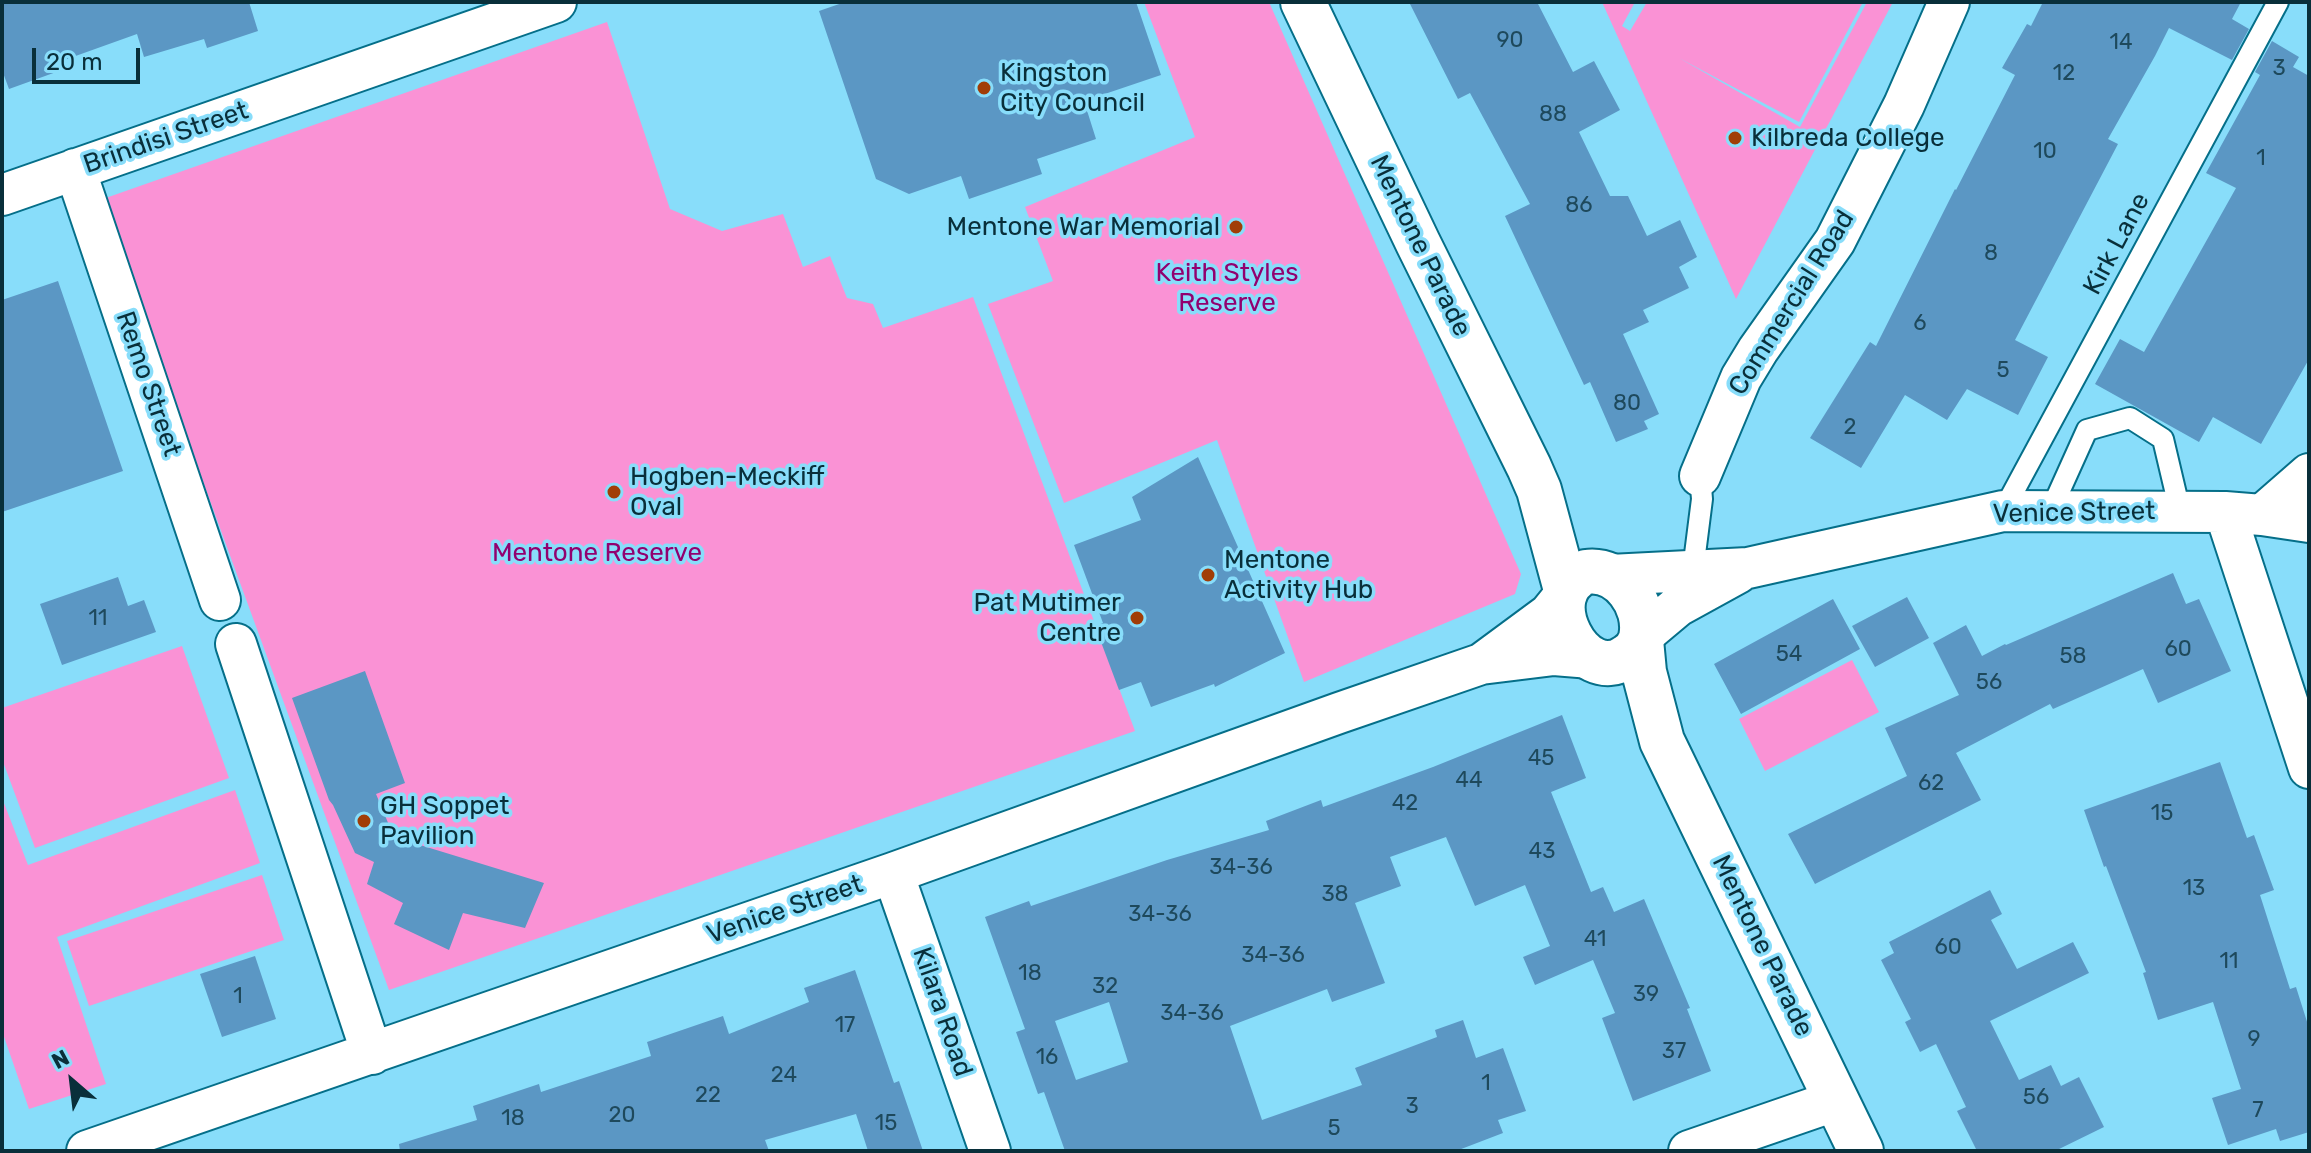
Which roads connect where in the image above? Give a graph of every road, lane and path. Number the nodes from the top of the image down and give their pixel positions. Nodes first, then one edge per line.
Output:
1 (556, 2) edge
2 (1303, 2) edge
3 (1949, 2) edge
4 (2278, 2) edge
5 (75, 169) junction
6 (2, 195) edge
7 (2309, 474) edge
8 (1700, 476) joint
9 (2003, 511) junction
10 (2180, 511) junction
11 (2050, 512) junction
12 (2244, 514) junction
13 (2309, 522) edge
14 (1748, 568) junction
15 (1693, 570) junction
16 (1587, 583) junction
17 (220, 600) dead end
18 (1641, 638) junction
19 (236, 644) dead end
20 (1593, 659) junction
21 (1481, 664) junction
22 (1662, 741) junction
23 (2309, 768) edge
24 (893, 873) junction
25 (372, 1054) junction
26 (1837, 1100) junction
27 (144, 1141) edge
28 (87, 1151) edge
29 (990, 1151) edge
30 (1689, 1151) edge
31 (1861, 1151) edge

1 - 5 street, Brindisi Street
2 - 16 street, Mentone Parade
3 - 8 street, Commercial Road
4 - 9 lane, Kirk Lane
5 - 6 street, Brindisi Street
5 - 17 street, Remo Street
7 - 12 street
8 - 15 lane
9 - 11 street, Venice Street
9 - 14 street, Venice Street
10 - 11 street, Venice Street
10 - 11 lane
10 - 12 street, Venice Street
12 - 13 street, Venice Street
12 - 23 street
14 - 15 street, Venice Street
14 - 18 street, Venice Street
15 - 16 street, Venice Street
16 - 18 street
16 - 20 street
16 - 21 street, Venice Street
18 - 20 street
18 - 22 street, Mentone Parade
19 - 25 street
20 - 21 street, Venice Street
20 - 22 street, Mentone Parade
21 - 24 street, Venice Street
22 - 26 street, Mentone Parade
24 - 25 street, Venice Street
24 - 29 street, Kilara Road
25 - 27 street, Venice Street
26 - 30 street
26 - 31 street, Mentone Parade
27 - 28 street, Venice Street

